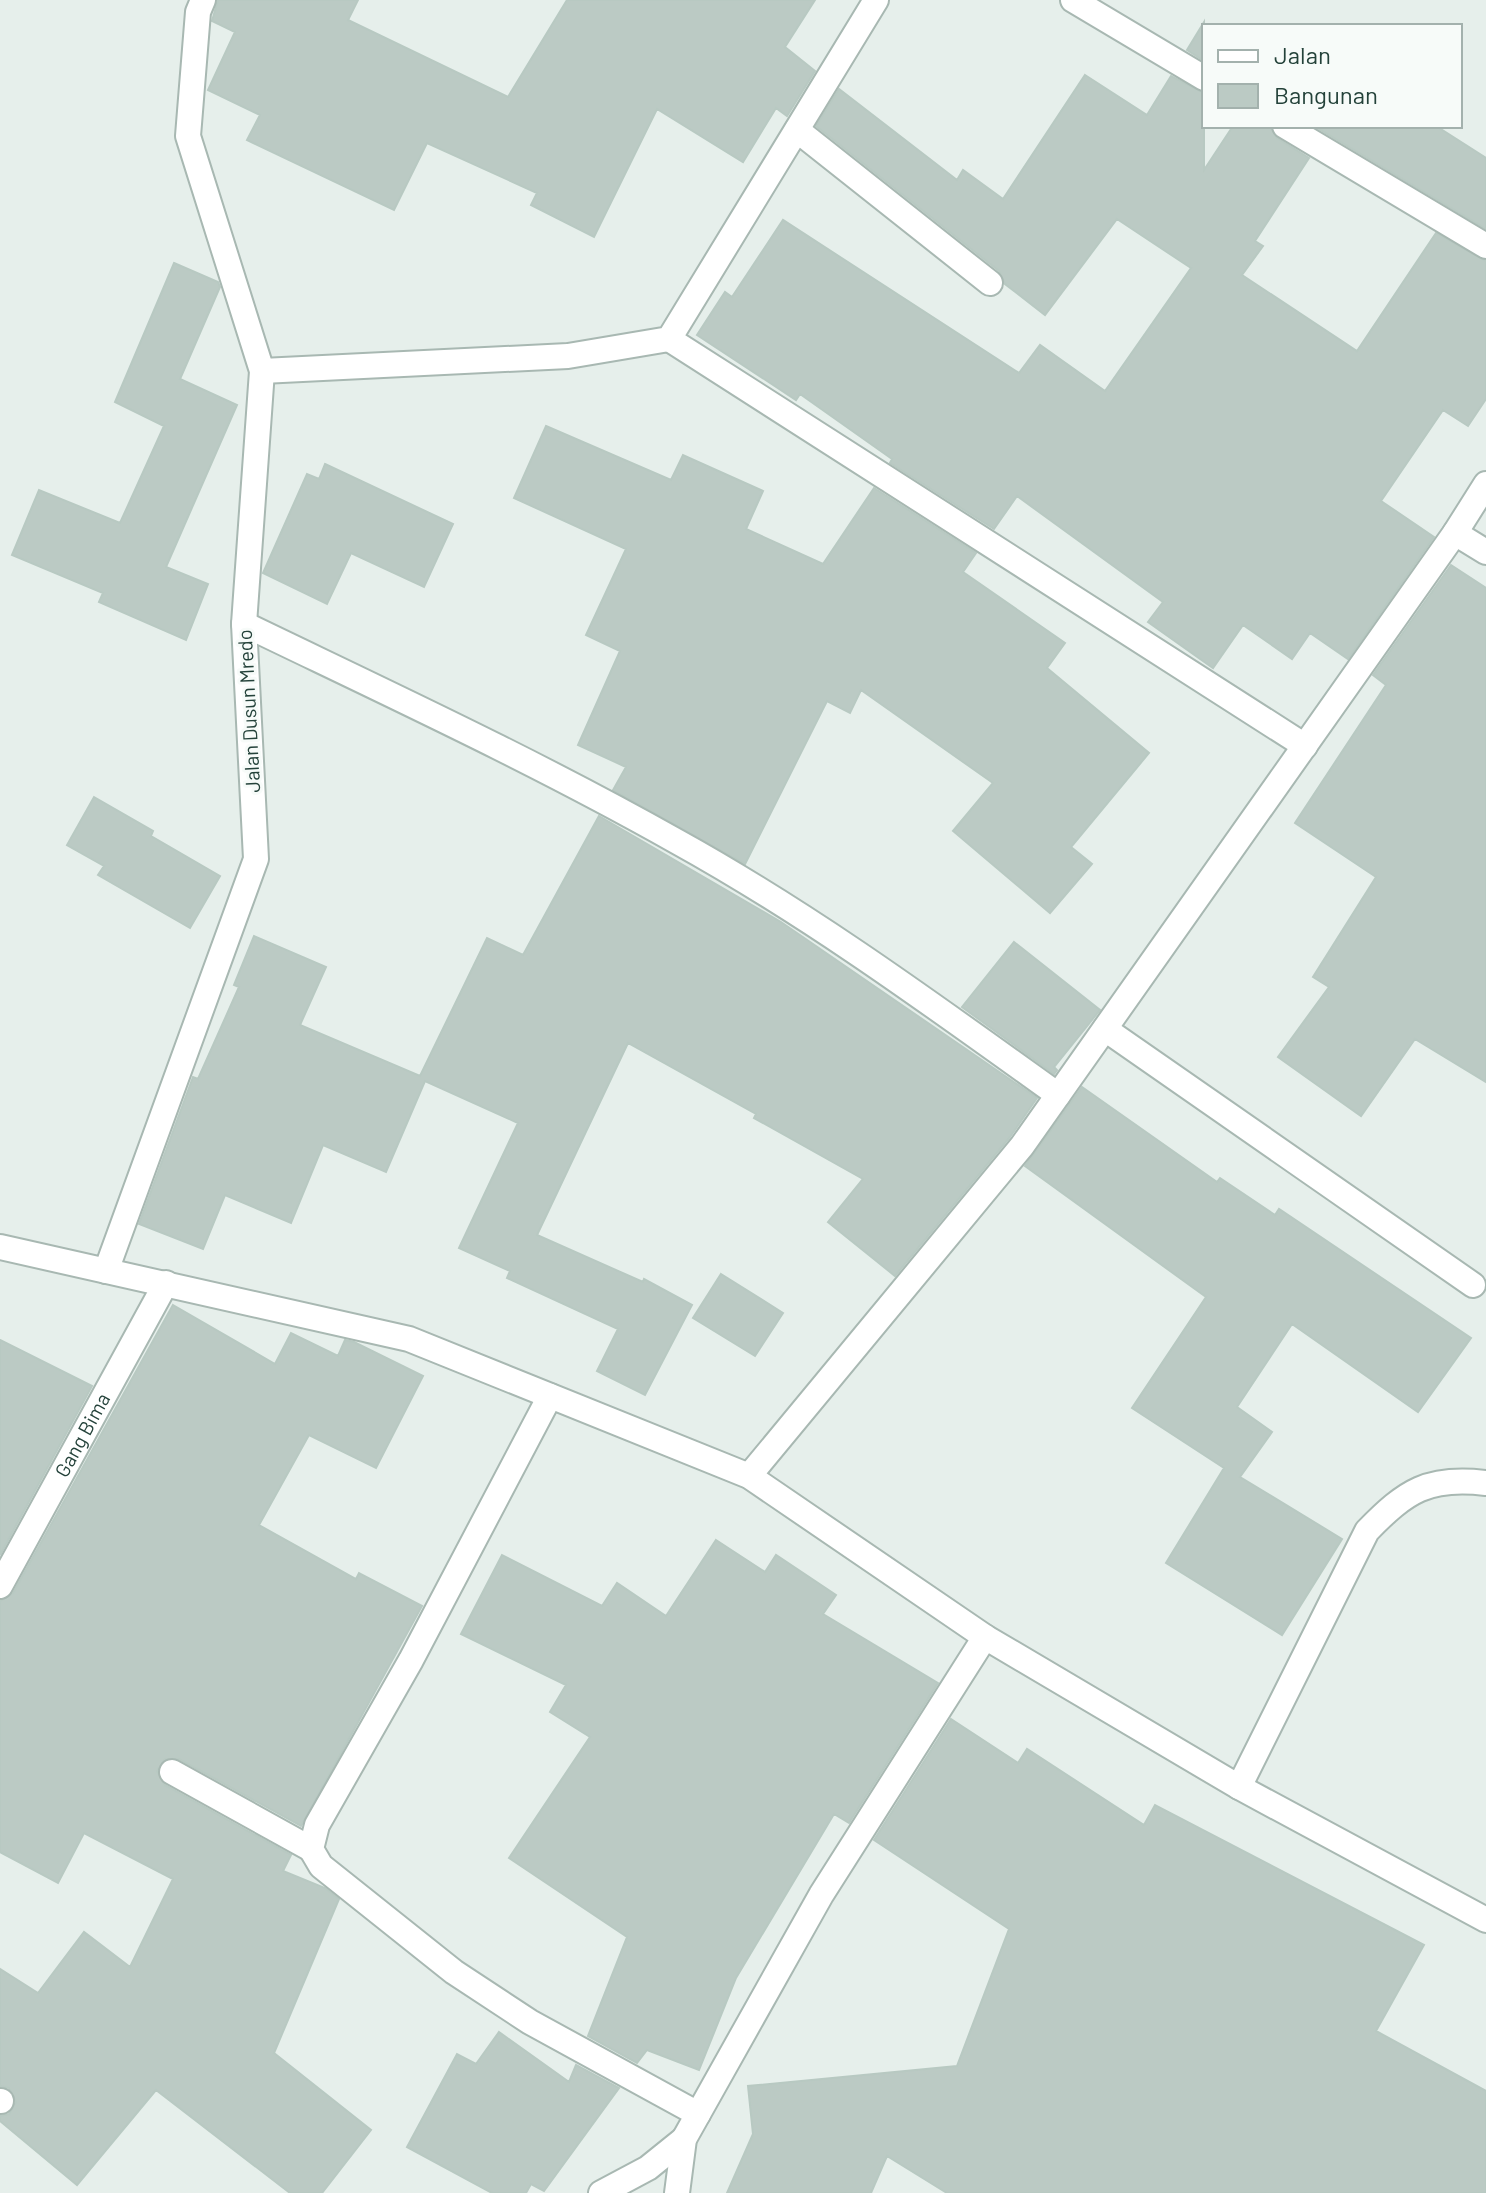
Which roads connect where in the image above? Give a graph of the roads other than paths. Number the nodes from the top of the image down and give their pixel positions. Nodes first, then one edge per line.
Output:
1 (203, 0) edge
2 (876, 0) edge
3 (1073, 0) edge
4 (1202, 77) edge
5 (1288, 128) edge
6 (797, 130) junction
7 (1486, 246) edge
8 (990, 283) dead end
9 (669, 339) junction
10 (262, 371) junction
11 (1486, 484) edge
12 (1455, 533) junction
13 (1486, 552) edge
14 (244, 624) junction
15 (1305, 746) junction
16 (1105, 1029) junction
17 (1058, 1095) junction
18 (0, 1247) edge
19 (106, 1271) junction
20 (166, 1283) junction
21 (1473, 1285) dead end
22 (550, 1396) junction
23 (749, 1476) junction
24 (1486, 1483) edge
25 (0, 1586) edge
26 (985, 1637) junction
27 (172, 1772) dead end
28 (1239, 1787) junction
29 (311, 1849) junction
30 (1486, 1920) edge
31 (698, 2114) junction
32 (684, 2151) junction
33 (601, 2193) edge
34 (677, 2193) edge

1 - 10 street, Jalan Dusun Mredo
2 - 6 street
3 - 4 street
5 - 7 street
6 - 8 street
6 - 9 street
9 - 10 street
9 - 15 street
10 - 14 street, Jalan Dusun Mredo
11 - 12 street
12 - 13 street
12 - 15 street
14 - 17 street
14 - 19 street, Jalan Dusun Mredo
15 - 16 street
16 - 17 street
16 - 21 street
17 - 23 street
18 - 19 street
19 - 20 street
20 - 22 street
20 - 25 street, Gang Bima
22 - 23 street
22 - 29 street
23 - 26 street
24 - 28 street
26 - 28 street
26 - 31 street
27 - 29 street
28 - 30 street
29 - 31 street
31 - 32 street
32 - 33 street
32 - 34 street

